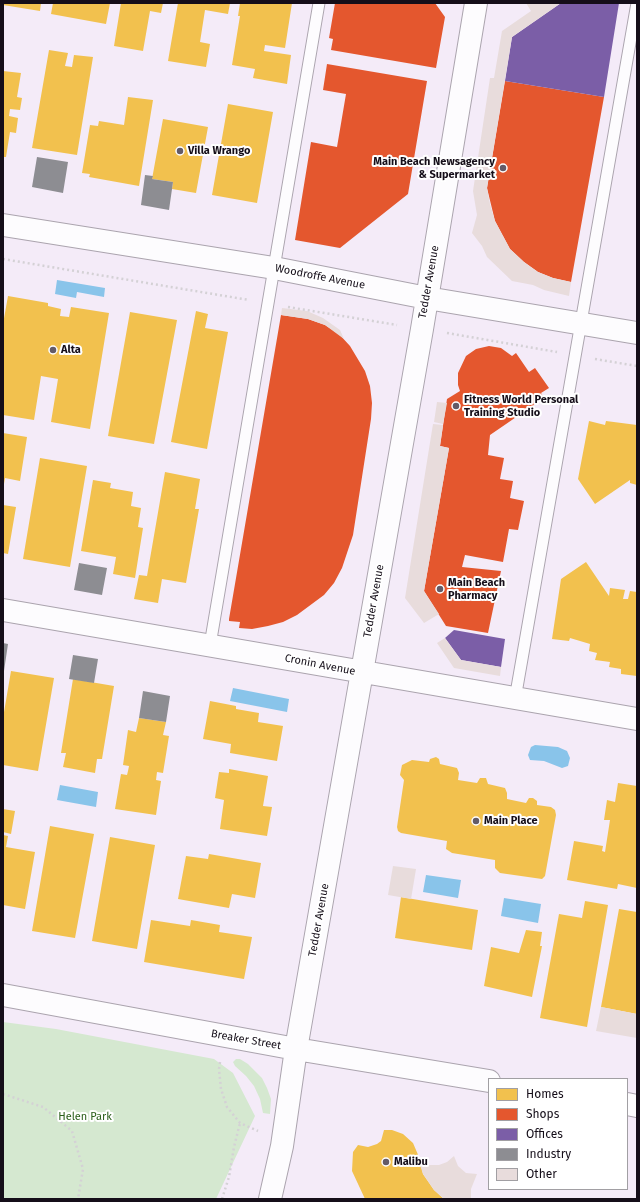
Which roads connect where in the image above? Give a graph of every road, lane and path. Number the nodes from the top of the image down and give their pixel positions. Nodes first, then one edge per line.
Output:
1 (319, 3) edge
2 (476, 3) edge
3 (637, 3) edge
4 (3, 225) edge
5 (3, 260) edge
6 (274, 268) junction
7 (427, 298) junction
8 (268, 304) junction
9 (580, 324) junction
10 (422, 329) junction
11 (637, 333) edge
12 (575, 355) junction
13 (637, 366) edge
14 (3, 610) edge
15 (210, 645) junction
16 (362, 673) junction
17 (515, 699) junction
18 (637, 719) edge
19 (3, 995) edge
20 (296, 1049) junction
21 (220, 1062) dead end
22 (488, 1081) edge
23 (3, 1094) edge
24 (240, 1123) junction
25 (259, 1132) dead end
26 (78, 1199) edge
27 (222, 1199) edge
28 (270, 1199) edge

1 - 6 lane
2 - 7 street, Tedder Avenue
3 - 9 lane
4 - 6 street, Woodroffe Avenue
5 - 8 path
6 - 7 street, Woodroffe Avenue
6 - 8 lane
7 - 9 street, Woodroffe Avenue
7 - 10 street, Tedder Avenue
8 - 10 path
8 - 15 lane
9 - 11 street, Woodroffe Avenue
9 - 12 lane
10 - 12 path
10 - 16 street, Tedder Avenue
12 - 13 path
12 - 17 lane
14 - 15 street, Cronin Avenue
15 - 16 street, Cronin Avenue
16 - 17 street, Cronin Avenue
16 - 20 street, Tedder Avenue
17 - 18 street, Cronin Avenue
19 - 20 street, Breaker Street
20 - 22 street, Breaker Street
20 - 28 street, Tedder Avenue
21 - 24 path
23 - 26 path
24 - 25 path
24 - 27 path

